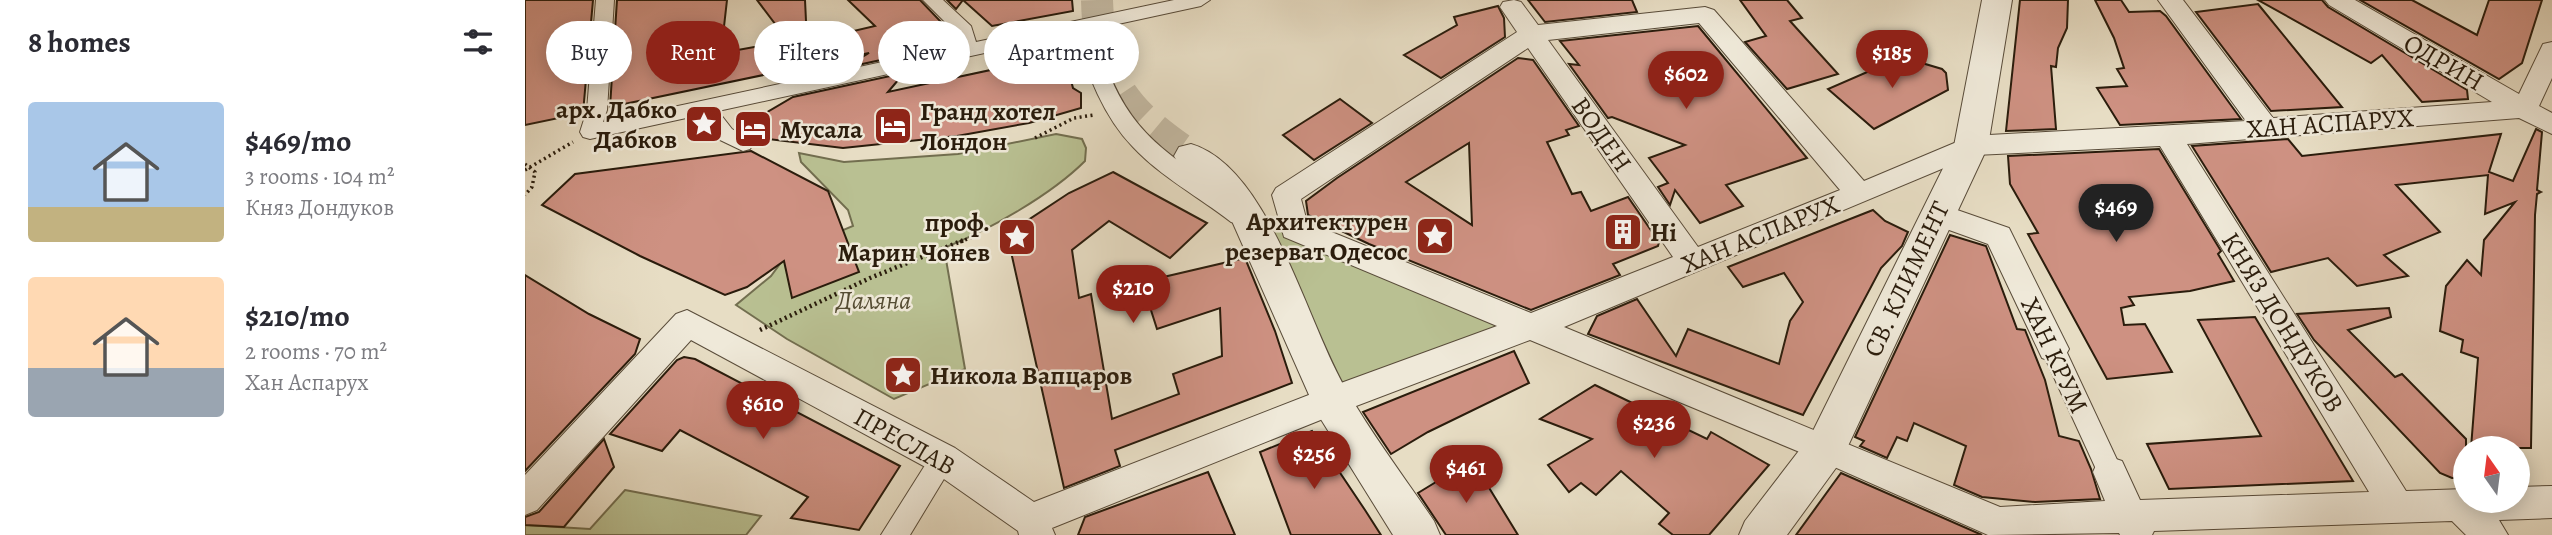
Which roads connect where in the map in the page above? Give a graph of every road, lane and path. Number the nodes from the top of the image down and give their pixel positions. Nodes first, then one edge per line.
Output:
1 (604, 0) edge
2 (932, 0) edge
3 (1201, 0) edge
4 (1997, 0) edge
5 (2170, 0) edge
6 (2337, 0) edge
7 (1512, 7) dead end
8 (954, 21) edge
9 (1111, 21) edge
10 (1532, 34) junction
11 (2552, 50) edge
12 (878, 71) edge
13 (1106, 84) edge
14 (705, 108) junction
15 (2525, 108) junction
16 (1119, 110) junction
17 (2552, 125) edge
18 (2266, 128) junction
19 (590, 132) junction
20 (2168, 136) junction
21 (1035, 138) dead end
22 (743, 144) dead end
23 (1971, 146) junction
24 (1191, 156) tunnel mouth
25 (525, 164) edge
26 (531, 167) junction
27 (525, 170) edge
28 (1859, 194) junction
29 (525, 195) edge
30 (1937, 214) junction
31 (1256, 231) junction
32 (980, 234) dead end
33 (1692, 261) junction
34 (1530, 325) junction
35 (727, 345) junction
36 (2053, 349) joint
37 (1331, 401) junction
38 (1826, 448) junction
39 (943, 459) junction
40 (2110, 472) joint
41 (525, 499) edge
42 (2552, 502) edge
43 (2531, 503) edge
44 (2453, 505) edge
45 (2397, 507) junction
46 (2467, 513) edge
47 (2134, 525) edge
48 (1034, 527) edge
49 (1998, 529) edge
50 (895, 535) edge
51 (1419, 535) edge
52 (1761, 535) edge
53 (2490, 535) edge

1 - 19 street
2 - 8 street
3 - 9 street
4 - 23 street, СВ. КЛИМЕНТ
5 - 18 street
6 - 15 street, ОДРИН
7 - 10 street, ВОДЕН
10 - 28 street
10 - 33 street, ВОДЕН
10 - 34 street
11 - 15 street
12 - 14 street
13 - 16 street
14 - 19 street
14 - 22 street
15 - 17 street, ОДРИН
15 - 18 street, ХАН АСПАРУХ
16 - 21 path
16 - 31 street
18 - 20 street, ХАН АСПАРУХ
19 - 26 path
20 - 23 street, ХАН АСПАРУХ
20 - 45 street, КНЯЗ ДОНДУКОВ
23 - 28 street, ХАН АСПАРУХ
23 - 30 street, СВ. КЛИМЕНТ
24 - 31 street
25 - 26 path
26 - 27 path
26 - 29 path
28 - 33 street, ХАН АСПАРУХ
30 - 36 street, ХАН КРУМ
30 - 38 street, СВ. КЛИМЕНТ
31 - 37 street
32 - 35 path
33 - 34 street, ХАН АСПАРУХ
34 - 37 street, ХАН АСПАРУХ
34 - 38 street
35 - 39 street, ПРЕСЛАВ
35 - 41 street, ПРЕСЛАВ
36 - 40 street, ХАН КРУМ
37 - 48 street, ХАН АСПАРУХ
37 - 51 street
38 - 49 street
38 - 52 street, СВ. КЛИМЕНТ
39 - 48 street, ПРЕСЛАВ
39 - 50 street
40 - 47 street, ХАН КРУМ
42 - 43 street
44 - 45 street
45 - 47 street
46 - 53 street
47 - 49 street

